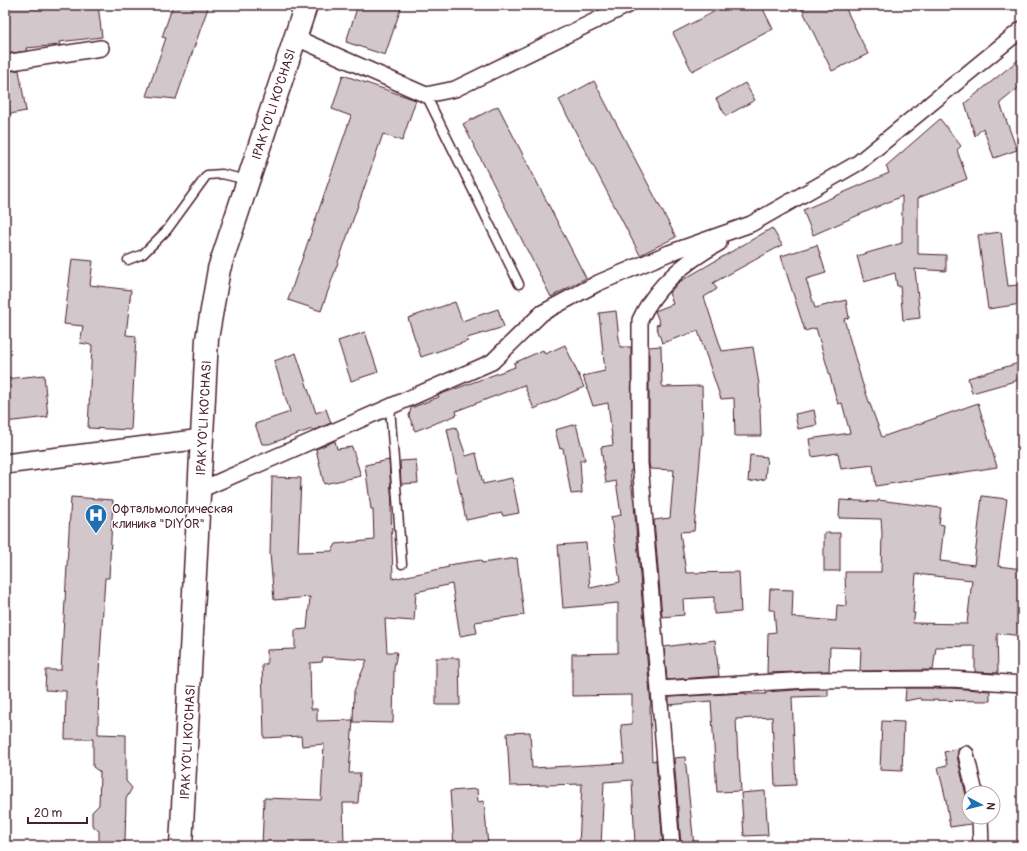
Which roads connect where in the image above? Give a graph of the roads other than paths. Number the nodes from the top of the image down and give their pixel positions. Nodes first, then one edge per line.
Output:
1 (306, 5) edge
2 (628, 5) edge
3 (1022, 29) edge
4 (294, 37) junction
5 (101, 48) dead end
6 (5, 63) edge
7 (426, 95) junction
8 (248, 180) junction
9 (751, 224) junction
10 (128, 260) dead end
11 (520, 284) dead end
12 (390, 407) junction
13 (202, 439) junction
14 (5, 464) edge
15 (200, 490) junction
16 (402, 564) dead end
17 (1022, 684) edge
18 (660, 689) junction
19 (966, 754) dead end
20 (972, 785) edge
21 (981, 825) edge
22 (181, 846) edge
23 (672, 846) edge
24 (982, 846) edge

1 - 4 main road, IPAK YO'LI KO'CHASI
2 - 7 street
3 - 9 street
4 - 7 street
4 - 8 main road, IPAK YO'LI KO'CHASI
5 - 6 street
7 - 11 lane
8 - 10 lane
8 - 13 main road, IPAK YO'LI KO'CHASI
9 - 12 street
9 - 18 street
12 - 15 street
12 - 16 lane
13 - 14 street
13 - 15 main road, IPAK YO'LI KO'CHASI
15 - 22 main road, IPAK YO'LI KO'CHASI
17 - 18 street
18 - 23 street
19 - 20 street
21 - 24 street

